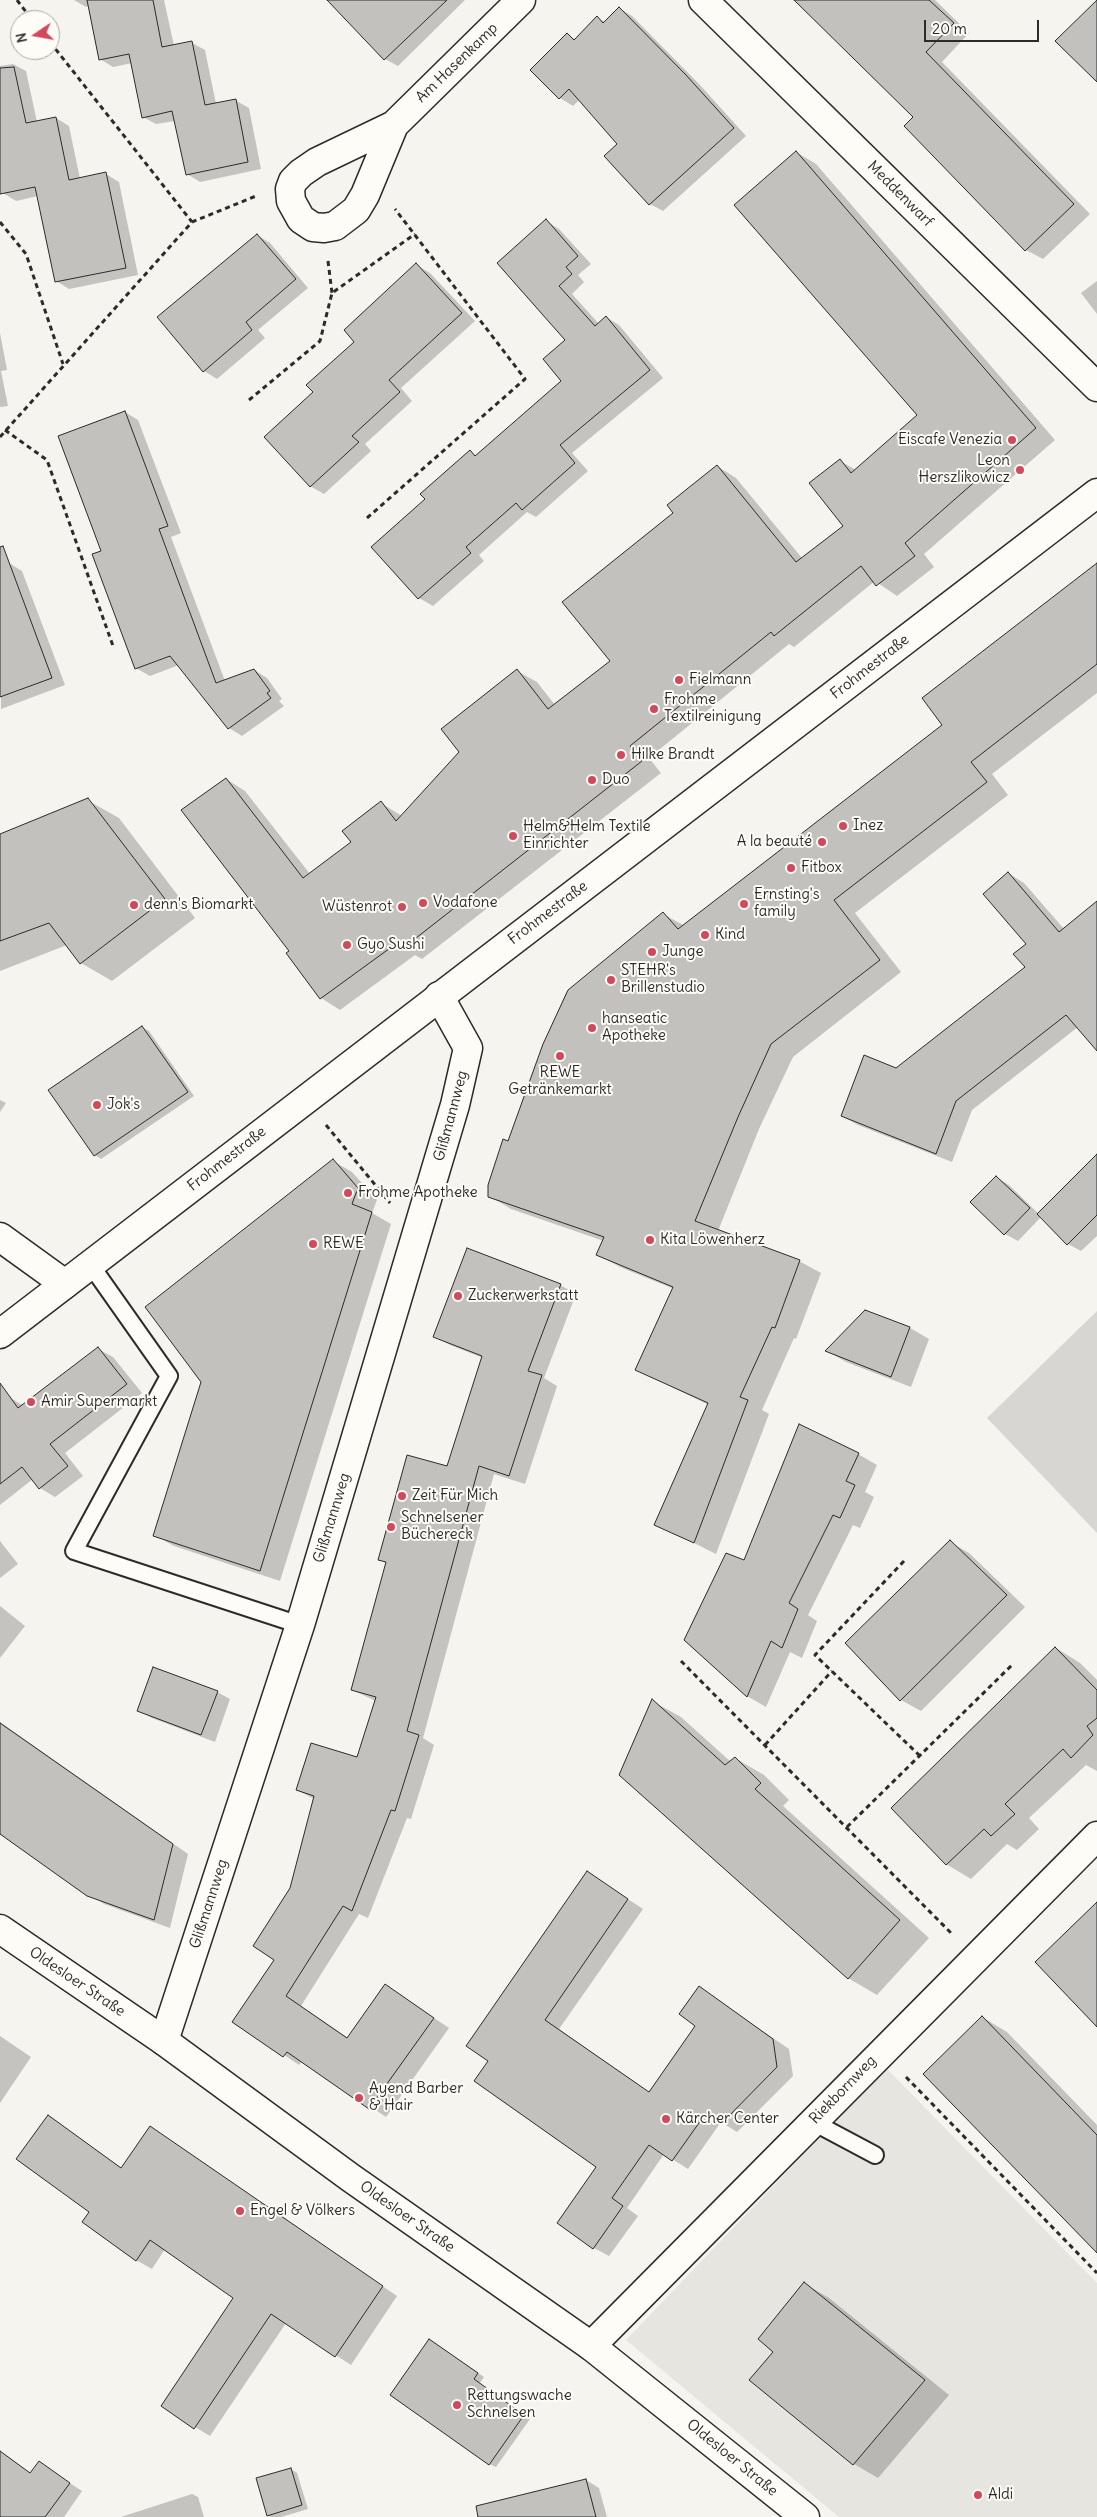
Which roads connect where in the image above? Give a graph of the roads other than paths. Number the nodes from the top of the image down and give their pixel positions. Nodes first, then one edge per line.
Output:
1 (521, 0) edge
2 (703, 0) edge
3 (394, 125) junction
4 (1097, 387) edge
5 (1097, 492) edge
6 (439, 996) junction
7 (0, 1238) edge
8 (90, 1264) junction
9 (64, 1284) junction
10 (0, 1334) edge
11 (300, 1624) junction
12 (1097, 1836) edge
13 (0, 1929) edge
14 (164, 2041) junction
15 (813, 2122) junction
16 (875, 2155) dead end
17 (591, 2346) junction
18 (805, 2517) edge

1 - 3 street, Am Hasenkamp
2 - 4 street, Meddenwarf
3 - 3 street, Am Hasenkamp
5 - 6 street, Frohmestraße
6 - 8 street, Frohmestraße
6 - 11 street, Glißmannweg
7 - 9 street
8 - 9 street, Frohmestraße
8 - 11 lane
9 - 10 street, Frohmestraße
11 - 14 street, Glißmannweg
12 - 15 street, Riekbornweg
13 - 14 street, Oldesloer Straße
14 - 17 street, Oldesloer Straße
15 - 16 lane
15 - 17 street, Riekbornweg
17 - 18 street, Oldesloer Straße

